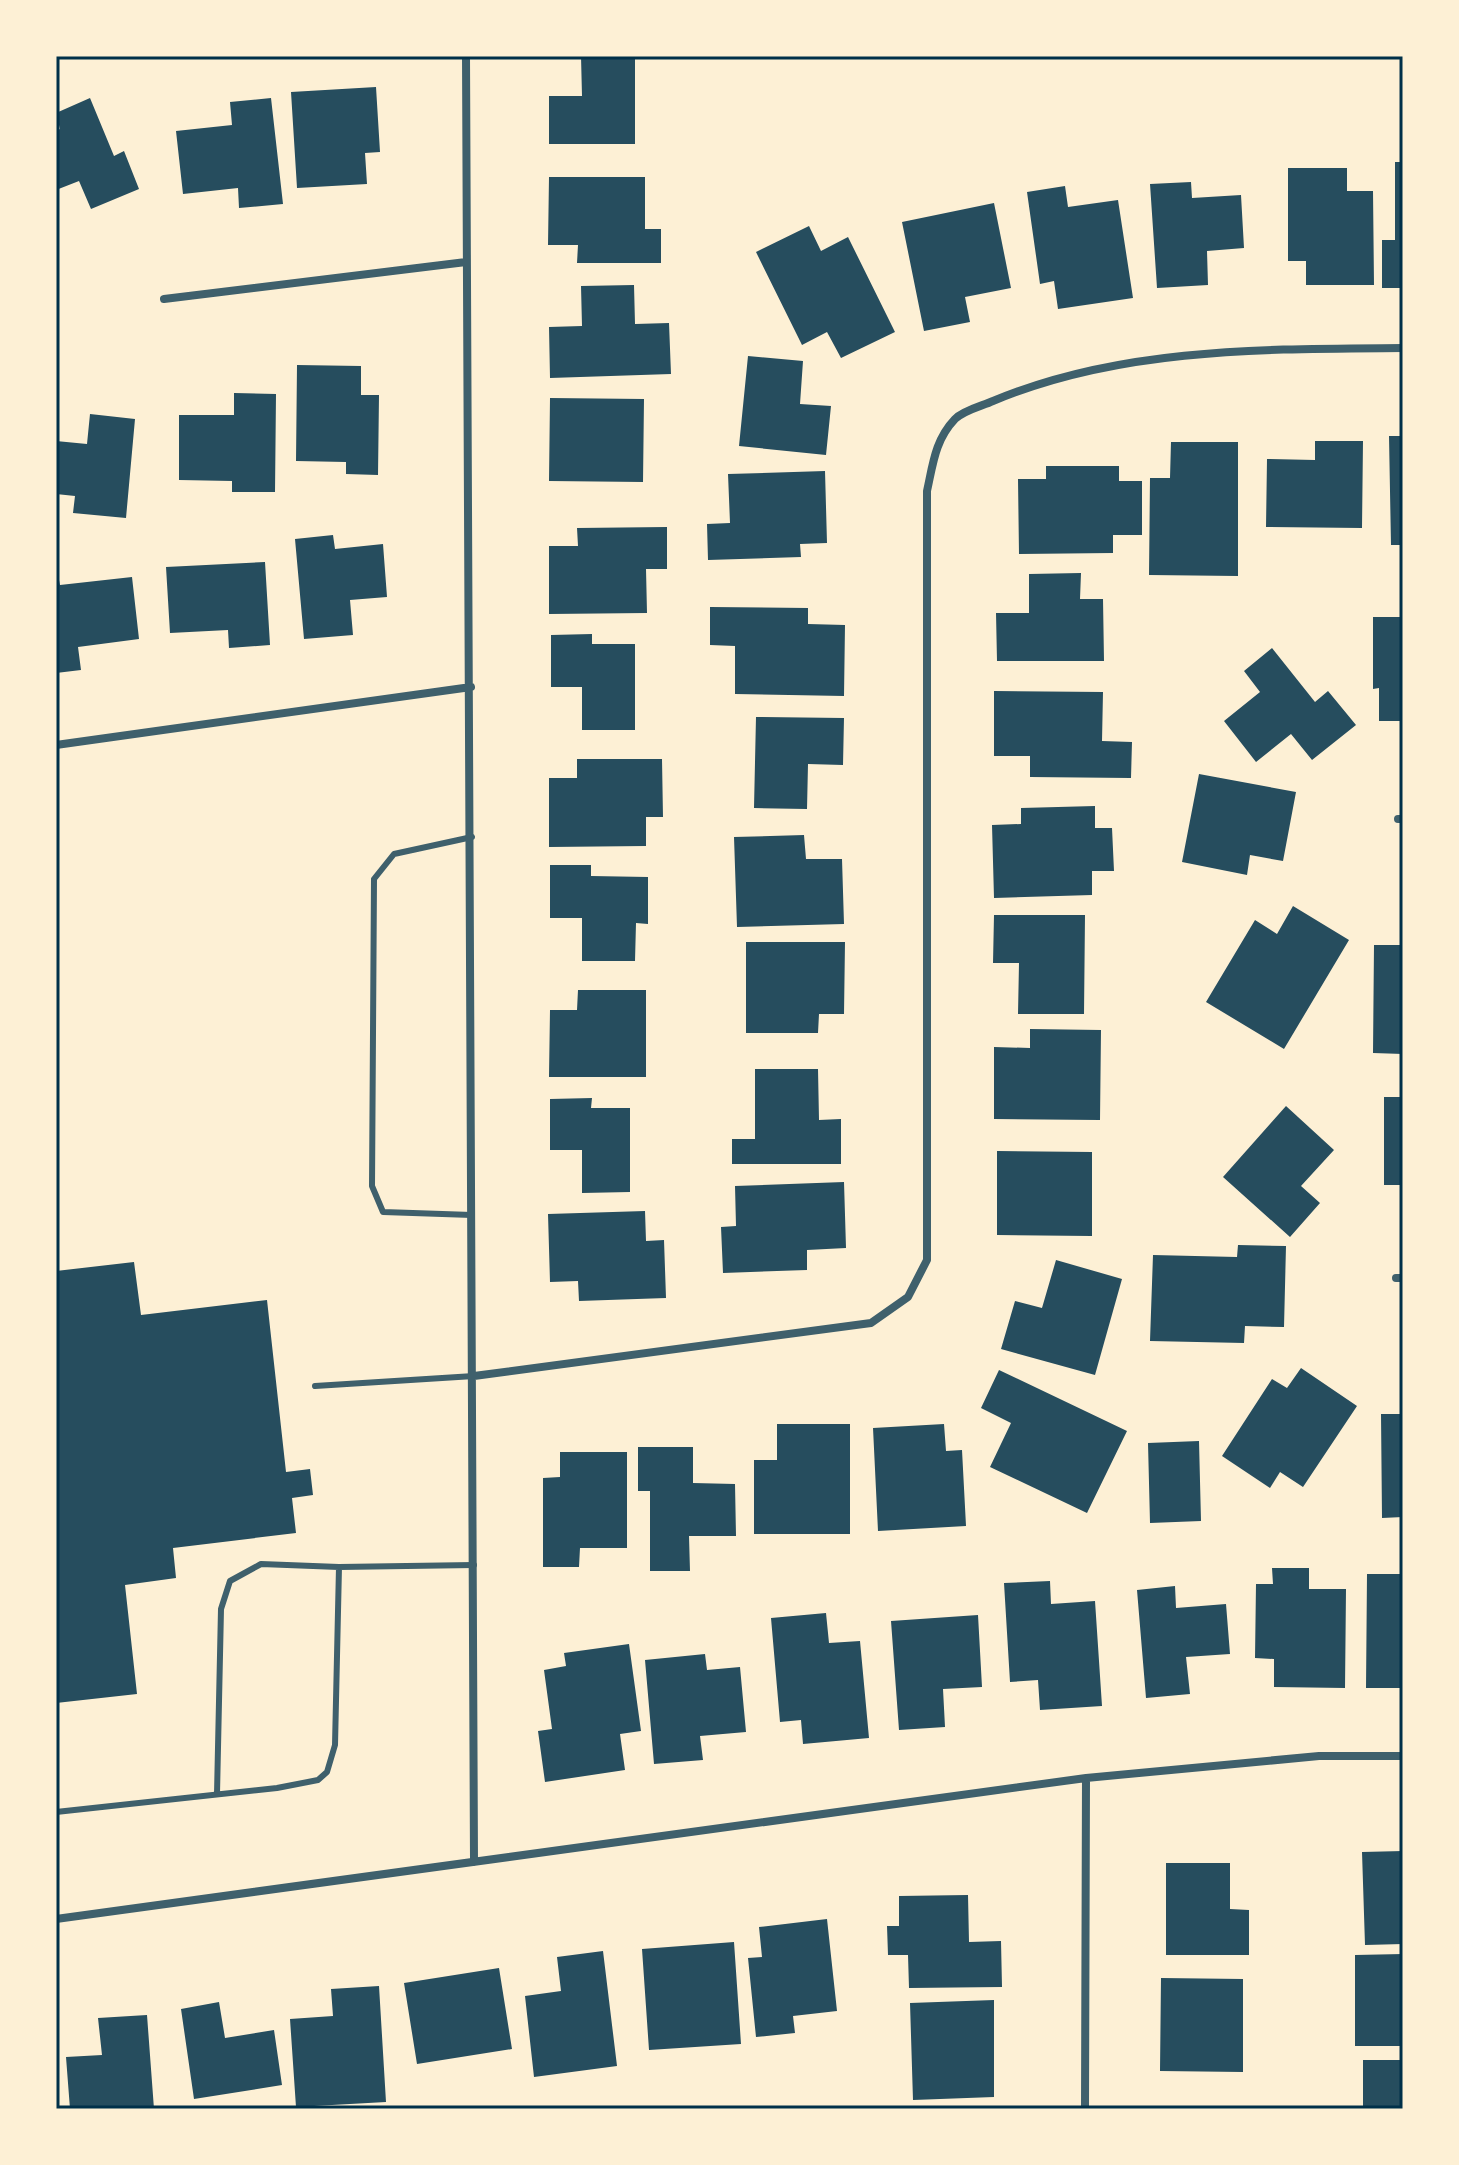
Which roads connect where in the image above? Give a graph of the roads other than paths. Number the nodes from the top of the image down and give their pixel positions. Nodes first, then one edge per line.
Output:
1 (466, 56) edge
2 (466, 262) junction
3 (164, 299) dead end
4 (1403, 348) edge
5 (471, 687) junction
6 (56, 745) edge
7 (472, 837) junction
8 (473, 1216) junction
9 (474, 1376) junction
10 (315, 1386) dead end
11 (474, 1565) junction
12 (339, 1567) junction
13 (1403, 1756) edge
14 (1086, 1778) junction
15 (217, 1794) junction
16 (56, 1812) edge
17 (474, 1862) junction
18 (56, 1919) edge
19 (1085, 2109) edge

1 - 2 street
2 - 3 street
2 - 5 street
4 - 9 street
5 - 6 street
5 - 7 street
7 - 8 street
7 - 8 lane
8 - 9 street
9 - 10 lane
9 - 11 street
11 - 12 lane
11 - 17 street
12 - 15 lane
12 - 15 lane
13 - 14 street
14 - 17 street
14 - 19 street
15 - 16 lane
17 - 18 street

